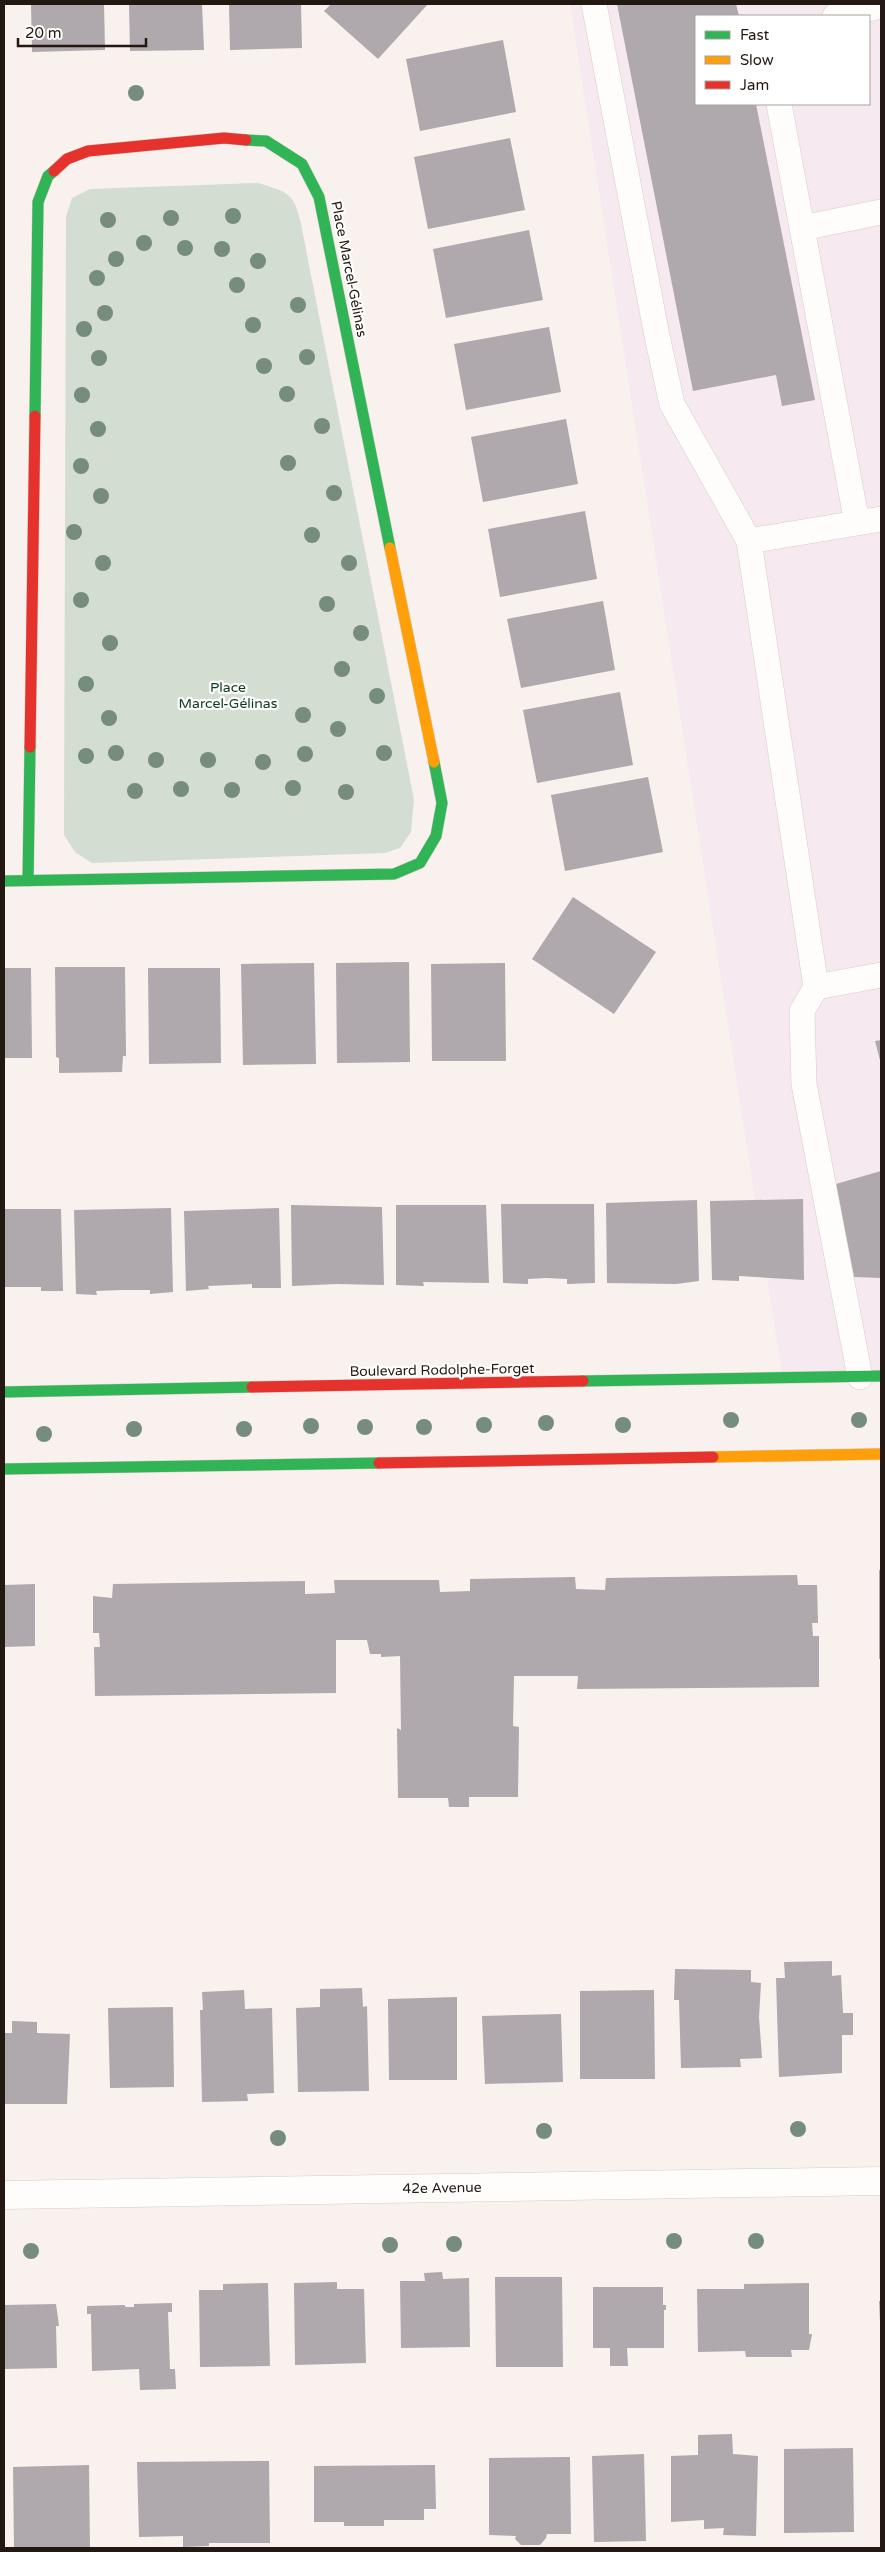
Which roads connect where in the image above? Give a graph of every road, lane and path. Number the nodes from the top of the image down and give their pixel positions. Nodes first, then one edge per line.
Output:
1 (594, 4) edge
2 (881, 6) edge
3 (839, 15) edge
4 (778, 105) edge
5 (881, 212) edge
6 (802, 228) junction
7 (869, 521) edge
8 (749, 541) junction
9 (28, 881) junction
10 (4, 882) edge
11 (881, 975) edge
12 (816, 987) junction
13 (871, 1377) edge
14 (4, 1392) edge
15 (881, 1454) edge
16 (4, 1469) edge
17 (881, 2181) edge
18 (4, 2194) edge

1 - 8 lane
2 - 3 lane
4 - 6 lane
5 - 6 lane
6 - 7 lane
7 - 8 lane
8 - 12 lane
9 - 9 street, Place Marcel-Gélinas
9 - 10 street, Place Marcel-Gélinas
11 - 12 lane
12 - 13 lane
13 - 14 street, Boulevard Rodolphe-Forget
15 - 16 street
17 - 18 street, 42e Avenue

